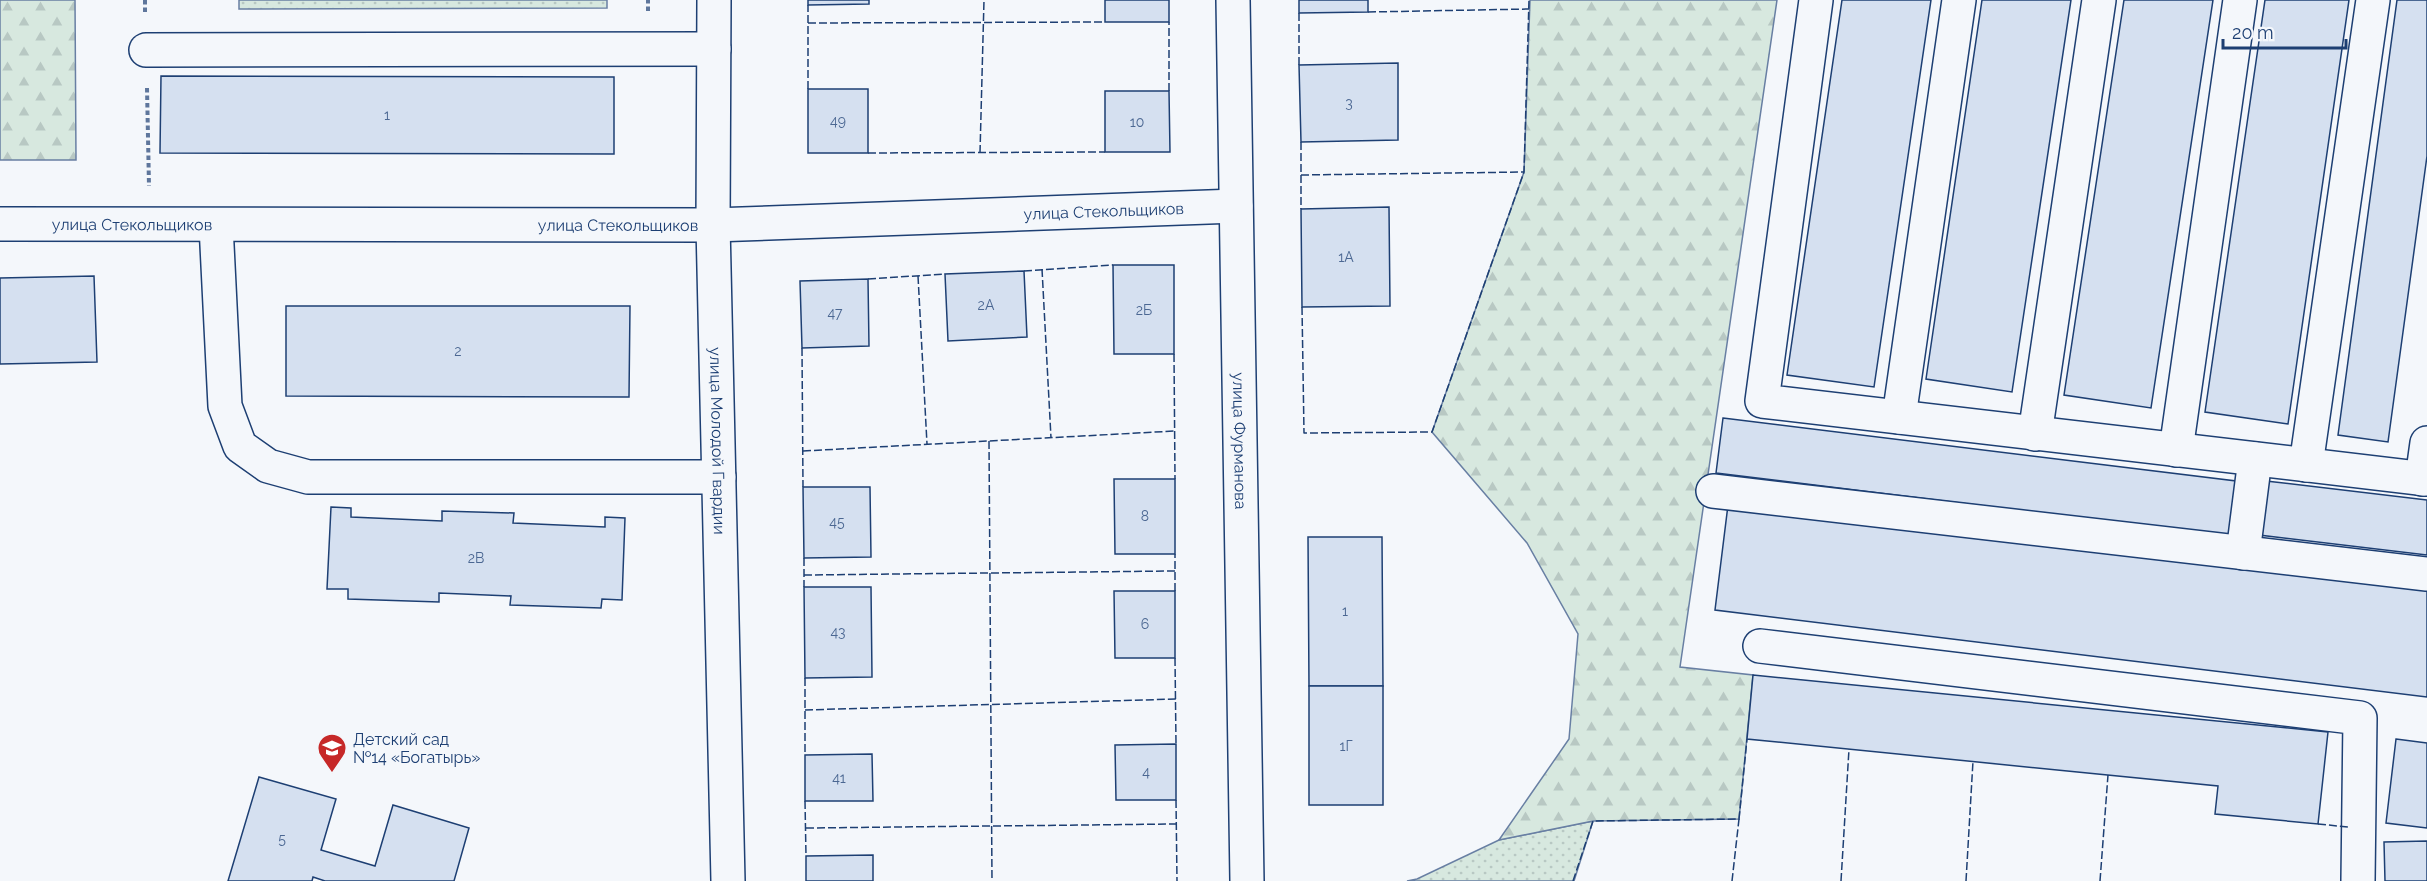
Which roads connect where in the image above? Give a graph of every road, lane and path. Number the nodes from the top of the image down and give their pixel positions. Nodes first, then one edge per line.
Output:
1 (145, 0) edge
2 (714, 0) edge
3 (1233, 0) edge
4 (1816, 0) edge
5 (1959, 0) edge
6 (2099, 0) edge
7 (2240, 0) edge
8 (2373, 0) edge
9 (714, 49) junction
10 (146, 50) junction
11 (149, 189) dead end
12 (1236, 206) junction
13 (0, 224) edge
14 (216, 225) junction
15 (713, 225) junction
16 (1899, 417) junction
17 (2035, 434) junction
18 (2427, 443) edge
19 (2176, 450) junction
20 (2255, 459) junction
21 (2306, 465) junction
22 (719, 477) junction
23 (2425, 479) edge
24 (1713, 491) dead end
25 (2243, 553) junction
26 (2427, 574) edge
27 (1760, 646) dead end
28 (728, 881) edge
29 (1246, 881) edge
30 (2358, 881) edge

1 - 10 path
2 - 9 street, улица Молодой Гвардии
3 - 12 street, улица Фурманова
4 - 16 street
5 - 16 street
6 - 17 street
7 - 19 street
8 - 21 street
9 - 10 street
9 - 15 street, улица Молодой Гвардии
10 - 11 path
12 - 15 street, улица Стекольщиков
12 - 29 street, улица Фурманова
13 - 14 street, улица Стекольщиков
14 - 15 street, улица Стекольщиков
14 - 22 street
15 - 22 street, улица Молодой Гвардии
16 - 17 street
17 - 19 street
18 - 23 street
19 - 20 street
20 - 21 street
20 - 25 street
21 - 23 street
22 - 28 street, улица Молодой Гвардии
24 - 25 street
25 - 26 street
27 - 30 street

